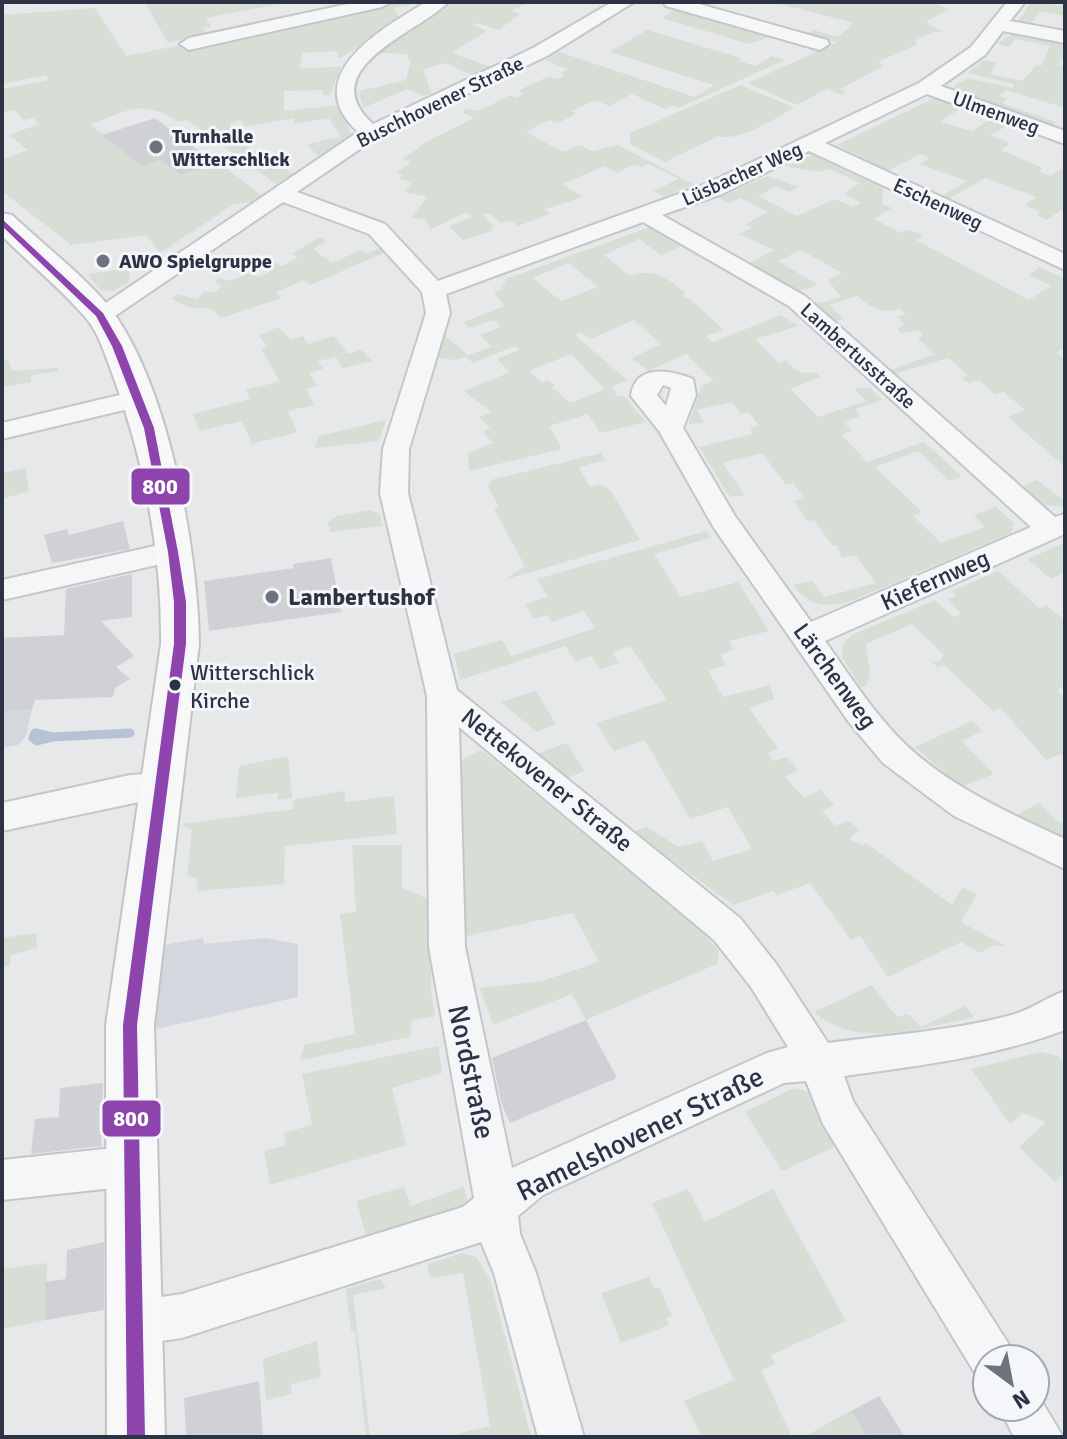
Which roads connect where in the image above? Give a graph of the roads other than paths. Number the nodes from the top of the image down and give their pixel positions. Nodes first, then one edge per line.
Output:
1 (382, 2) edge
2 (439, 2) edge
3 (625, 2) edge
4 (672, 2) edge
5 (1016, 2) edge
6 (1000, 25) junction
7 (1065, 37) edge
8 (189, 44) dead end
9 (820, 44) dead end
10 (926, 87) junction
11 (372, 132) junction
12 (1065, 138) edge
13 (810, 144) junction
14 (280, 193) junction
15 (644, 214) junction
16 (2, 221) edge
17 (1065, 263) edge
18 (434, 290) junction
19 (100, 315) junction
20 (136, 399) junction
21 (670, 428) dead end
22 (2, 431) edge
23 (1058, 526) edge
24 (173, 552) junction
25 (2, 590) edge
26 (806, 637) junction
27 (443, 696) junction
28 (160, 786) junction
29 (2, 817) edge
30 (1065, 855) edge
31 (1063, 1016) edge
32 (819, 1062) junction
33 (132, 1166) junction
34 (2, 1180) edge
35 (497, 1209) junction
36 (133, 1323) junction
37 (982, 1343) edge
38 (136, 1437) edge
39 (561, 1437) edge

1 - 8 street
2 - 11 street
3 - 11 street, Buschhovener Straße
4 - 9 street
5 - 6 street, Lüsbacher Weg
6 - 7 street
6 - 10 street, Lüsbacher Weg
10 - 12 street, Ulmenweg
10 - 13 street, Lüsbacher Weg
11 - 14 street, Buschhovener Straße
13 - 15 street, Lüsbacher Weg
13 - 17 street, Eschenweg
14 - 18 street
14 - 19 street, Buschhovener Straße
15 - 18 street, Lüsbacher Weg
15 - 23 street, Lambertusstraße
16 - 19 main road
18 - 27 street, Nettekovener Straße
19 - 20 main road
20 - 22 street
20 - 24 main road
21 - 26 street, Lärchenweg
23 - 26 street, Kiefernweg
24 - 25 street
24 - 28 main road
26 - 30 street, Lärchenweg
27 - 32 street, Nettekovener Straße
27 - 35 street, Nordstraße
28 - 29 street
28 - 33 main road
31 - 32 street, Ramelshovener Straße
32 - 35 street, Ramelshovener Straße
32 - 37 street, Nettekovener Straße
33 - 34 street
33 - 36 main road
35 - 36 street, Ramelshovener Straße
35 - 39 street, Nordstraße
36 - 38 main road

